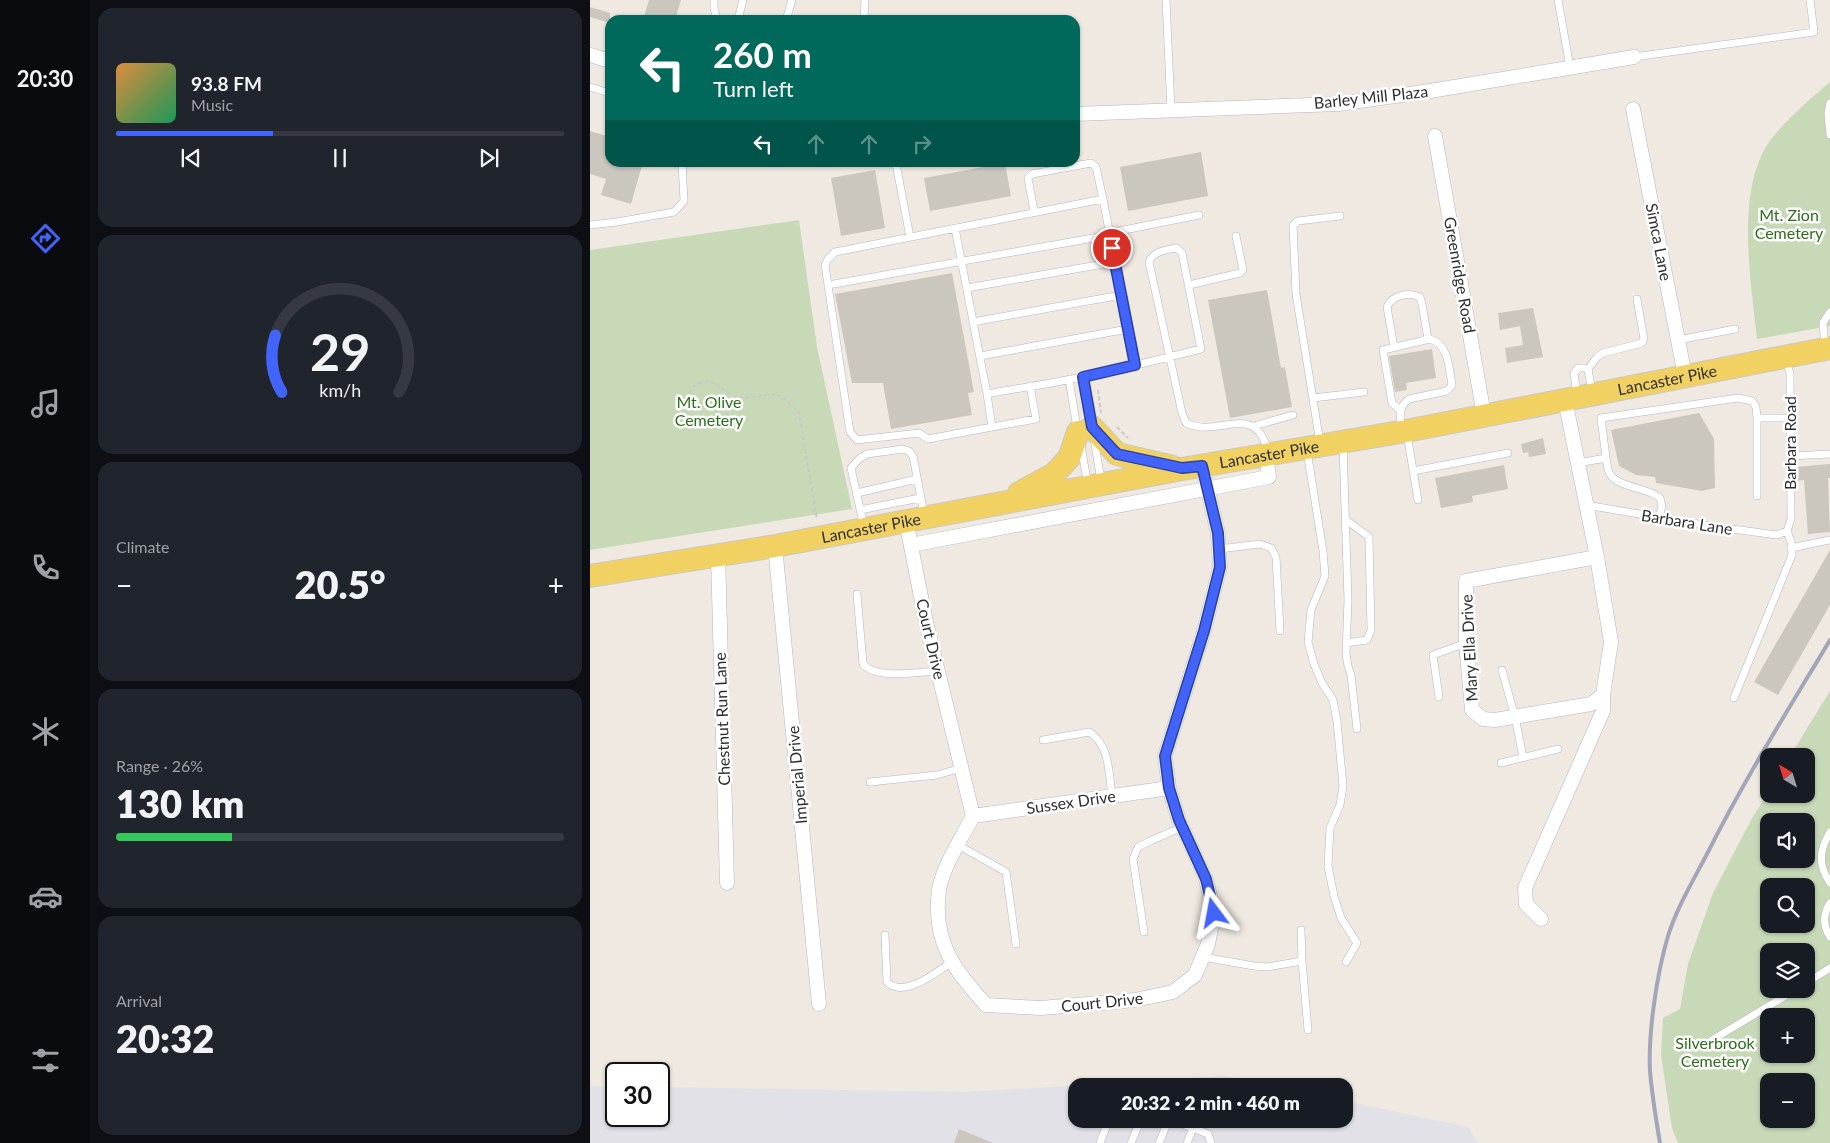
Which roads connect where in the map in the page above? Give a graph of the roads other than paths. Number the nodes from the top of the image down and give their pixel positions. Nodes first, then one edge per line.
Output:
1 (714, 0) edge
2 (743, 0) edge
3 (792, 0) edge
4 (865, 0) edge
5 (1166, 0) edge
6 (1558, 0) edge
7 (1810, 0) edge
8 (716, 15) edge
9 (739, 15) edge
10 (788, 15) edge
11 (864, 15) edge
12 (590, 55) edge
13 (1634, 57) joint
14 (605, 60) edge
15 (1570, 66) junction
16 (590, 87) edge
17 (605, 92) edge
18 (1830, 103) edge
19 (1633, 109) dead end
20 (1171, 110) junction
21 (1080, 114) edge
22 (1830, 135) edge
23 (1435, 136) dead end
24 (1080, 165) edge
25 (682, 167) edge
26 (897, 167) edge
27 (1070, 167) edge
28 (1103, 199) junction
29 (1034, 211) junction
30 (1199, 215) dead end
31 (1340, 216) dead end
32 (590, 225) edge
33 (955, 228) junction
34 (1109, 234) junction
35 (1236, 236) dead end
36 (910, 237) junction
37 (962, 261) junction
38 (1115, 262) junction
39 (828, 285) junction
40 (1188, 285) junction
41 (967, 288) junction
42 (1121, 295) junction
43 (1637, 299) dead end
44 (1830, 312) edge
45 (973, 322) junction
46 (1128, 329) junction
47 (1735, 329) dead end
48 (1428, 339) junction
49 (1678, 340) junction
50 (1394, 347) junction
51 (1828, 348) edge
52 (980, 356) junction
53 (1169, 357) junction
54 (1784, 357) junction
55 (1135, 365) junction
56 (1588, 369) junction
57 (1685, 376) junction
58 (1083, 377) junction
59 (1069, 380) junction
60 (1030, 386) junction
61 (1364, 392) dead end
62 (987, 394) junction
63 (1579, 397) junction
64 (1313, 398) junction
65 (1293, 415) dead end
66 (1484, 415) junction
67 (1757, 418) junction
68 (1790, 418) junction
69 (1403, 424) junction
70 (1092, 426) junction
71 (1254, 426) junction
72 (992, 427) junction
73 (1343, 442) junction
74 (1314, 447) junction
75 (1508, 453) dead end
76 (1830, 454) edge
77 (1267, 455) junction
78 (1790, 456) junction
79 (1606, 458) junction
80 (1578, 463) junction
81 (1192, 467) junction
82 (1413, 471) junction
83 (917, 479) junction
84 (1095, 485) junction
85 (1207, 489) junction
86 (857, 493) junction
87 (1757, 496) dead end
88 (1418, 500) dead end
89 (1003, 502) junction
90 (1586, 505) junction
91 (917, 512) junction
92 (1659, 518) junction
93 (862, 519) junction
94 (1346, 520) junction
95 (1787, 530) junction
96 (1830, 540) edge
97 (911, 545) junction
98 (776, 546) junction
99 (1792, 548) junction
100 (1219, 549) junction
101 (718, 555) junction
102 (1597, 557) junction
103 (590, 576) edge
104 (857, 594) dead end
105 (1280, 631) dead end
106 (1346, 643) junction
107 (1466, 643) junction
108 (1502, 670) dead end
109 (938, 671) junction
110 (1603, 695) junction
111 (1439, 698) dead end
112 (1734, 698) dead end
113 (1515, 717) junction
114 (1357, 728) dead end
115 (1043, 740) dead end
116 (1558, 748) dead end
117 (1523, 757) junction
118 (1500, 762) dead end
119 (962, 768) junction
120 (870, 782) dead end
121 (1169, 788) junction
122 (1112, 796) junction
123 (973, 816) junction
124 (1182, 827) junction
125 (1830, 832) edge
126 (958, 846) junction
127 (727, 883) dead end
128 (1830, 883) edge
129 (1830, 903) edge
130 (1541, 919) dead end
131 (1301, 930) dead end
132 (1144, 932) dead end
133 (885, 936) dead end
134 (1830, 937) edge
135 (1016, 944) dead end
136 (1203, 957) junction
137 (1302, 961) junction
138 (952, 962) junction
139 (1346, 962) dead end
140 (1830, 968) edge
141 (1815, 977) edge
142 (1782, 998) edge
143 (819, 1004) dead end
144 (1308, 1030) dead end
145 (1712, 1040) dead end
146 (1106, 1128) edge
147 (1137, 1128) edge
148 (1165, 1128) edge
149 (1193, 1128) joint
150 (1100, 1143) edge
151 (1131, 1143) edge
152 (1159, 1143) edge
153 (1188, 1143) edge
154 (1211, 1143) edge

1 - 8 lane
2 - 9 lane
3 - 10 lane
4 - 11 lane
5 - 20 lane
6 - 15 lane
7 - 13 lane
12 - 14 street
13 - 15 street, Barley Mill Plaza
15 - 20 street, Barley Mill Plaza
16 - 17 lane
18 - 22 lane
19 - 49 street, Simca Lane
20 - 21 street, Barley Mill Plaza
23 - 66 street, Greenridge Road
24 - 28 lane
25 - 32 lane
26 - 36 lane
27 - 29 lane
28 - 29 lane
28 - 34 lane
29 - 33 lane
30 - 34 lane
31 - 64 lane
33 - 36 lane
33 - 37 lane
34 - 37 lane
34 - 38 lane
35 - 40 lane
36 - 39 lane
37 - 39 lane
37 - 41 lane
38 - 41 lane
38 - 42 lane
39 - 72 lane
40 - 53 lane
40 - 53 lane
41 - 45 lane
42 - 45 lane
42 - 46 lane
43 - 56 lane
44 - 51 lane
45 - 52 lane
46 - 52 lane
46 - 55 lane
47 - 49 lane
48 - 50 lane
48 - 50 lane
48 - 69 lane
49 - 57 street, Simca Lane
50 - 69 lane
51 - 54 main road, Lancaster Pike
52 - 62 lane
53 - 55 lane
53 - 71 lane
54 - 57 main road, Lancaster Pike
54 - 68 lane, Barbara Road
55 - 58 lane
56 - 63 lane
56 - 63 lane
57 - 63 main road, Lancaster Pike
58 - 59 lane
58 - 70 lane
59 - 60 lane
59 - 70 lane
60 - 62 lane
60 - 72 lane
61 - 64 lane
62 - 72 lane
63 - 66 main road, Lancaster Pike
63 - 80 street
64 - 74 lane
65 - 71 lane
66 - 69 main road, Lancaster Pike
67 - 68 lane
67 - 79 lane
67 - 87 lane
68 - 78 lane, Barbara Road
69 - 73 main road, Lancaster Pike
69 - 82 lane
70 - 81 main road
70 - 84 lane
70 - 84 lane
70 - 89 main road
71 - 77 lane
73 - 74 main road, Lancaster Pike
73 - 94 lane
74 - 77 main road, Lancaster Pike
74 - 139 lane
75 - 82 lane
76 - 78 lane
77 - 81 main road, Lancaster Pike
77 - 85 street
78 - 95 lane, Barbara Road
79 - 80 lane
79 - 92 lane
80 - 90 street
81 - 84 main road, Lancaster Pike
81 - 85 street, Court Drive
82 - 88 lane
83 - 86 lane
83 - 86 lane
83 - 91 lane
84 - 89 main road, Lancaster Pike
85 - 97 street
85 - 100 street, Court Drive
86 - 93 lane
89 - 91 main road, Lancaster Pike
90 - 92 lane, Barbara Lane
90 - 102 street
91 - 93 main road, Lancaster Pike
91 - 97 street, Court Drive
92 - 95 lane, Barbara Lane
93 - 98 main road, Lancaster Pike
94 - 106 lane
94 - 106 lane
95 - 99 lane
96 - 99 lane
97 - 109 street, Court Drive
98 - 101 main road, Lancaster Pike
98 - 143 street, Imperial Drive
99 - 112 lane
100 - 105 lane
100 - 121 street, Court Drive
101 - 103 main road, Lancaster Pike
101 - 127 street, Chestnut Run Lane
102 - 107 street, Mary Ella Drive
102 - 110 street
104 - 109 lane
106 - 114 lane
107 - 111 lane
107 - 113 street, Mary Ella Drive
108 - 113 lane
109 - 119 street, Court Drive
110 - 113 street, Mary Ella Drive
110 - 130 street
113 - 117 lane
115 - 122 lane
116 - 117 lane
117 - 118 lane
119 - 120 lane
119 - 123 street, Court Drive
121 - 122 street, Sussex Drive
121 - 124 street, Court Drive
122 - 123 street, Sussex Drive
123 - 126 street, Court Drive
124 - 132 lane
124 - 136 street, Court Drive
125 - 128 lane
126 - 135 lane
126 - 138 street, Court Drive
129 - 134 lane
131 - 137 lane
133 - 138 lane
136 - 137 lane
136 - 138 street, Court Drive
137 - 144 lane
140 - 141 lane
142 - 145 lane
146 - 150 lane
147 - 151 lane
148 - 152 lane
149 - 153 lane
149 - 154 lane

